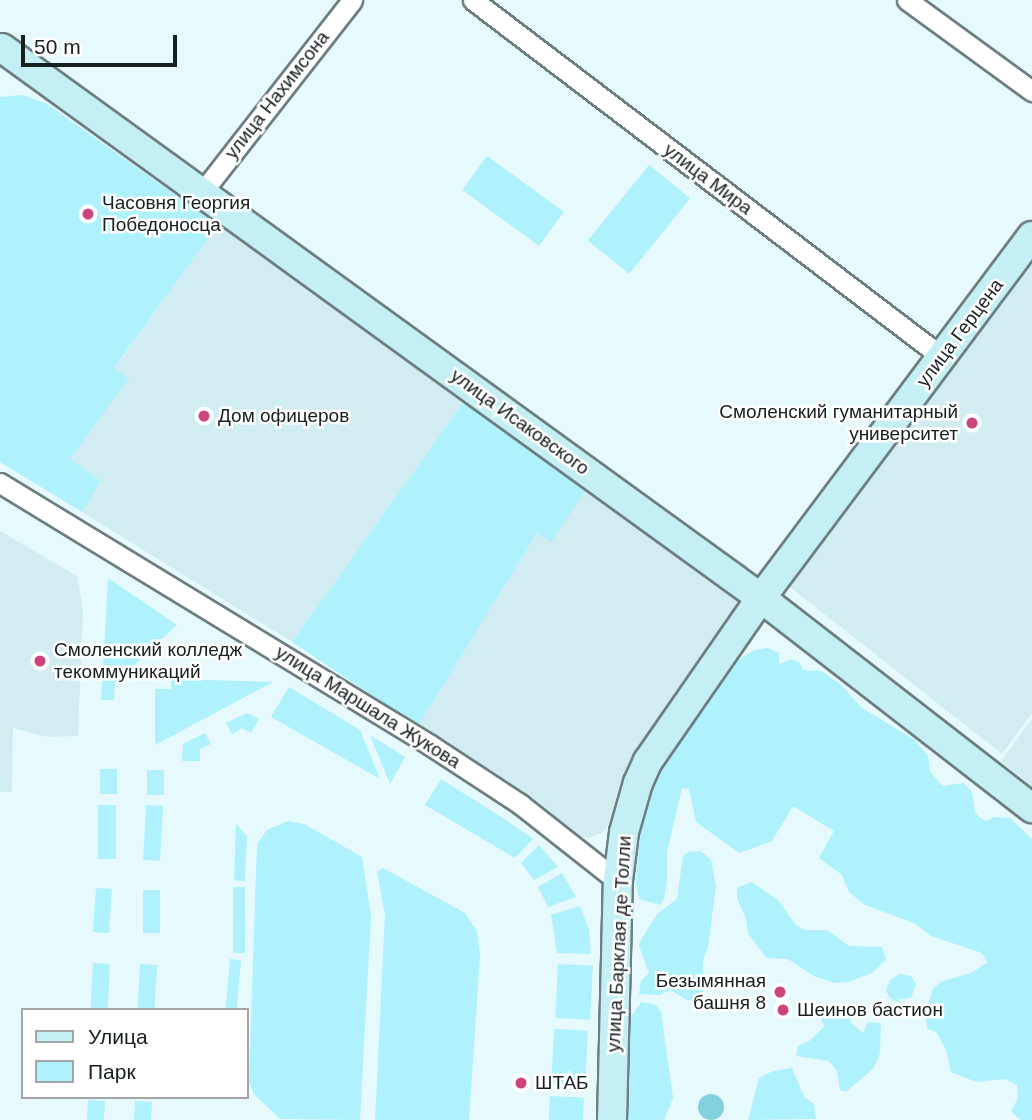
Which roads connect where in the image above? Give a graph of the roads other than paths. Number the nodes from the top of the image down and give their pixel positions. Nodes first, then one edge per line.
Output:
1 (352, 0) edge
2 (473, 0) edge
3 (907, 0) edge
4 (1, 48) edge
5 (1032, 91) edge
6 (203, 191) junction
7 (1032, 236) edge
8 (942, 358) junction
9 (0, 482) edge
10 (761, 598) junction
11 (1032, 808) edge
12 (618, 881) junction
13 (611, 1120) edge

1 - 6 street, улица Нахимсона
2 - 8 street, улица Мира
3 - 5 street
4 - 6 street, улица Исаковского
6 - 10 street, улица Исаковского
7 - 8 street, улица Герцена
8 - 10 street, улица Герцена
9 - 12 street, улица Маршала Жукова
10 - 11 street, улица Исаковского
10 - 12 street, улица Барклая де Толли
12 - 13 street, улица Барклая де Толли

